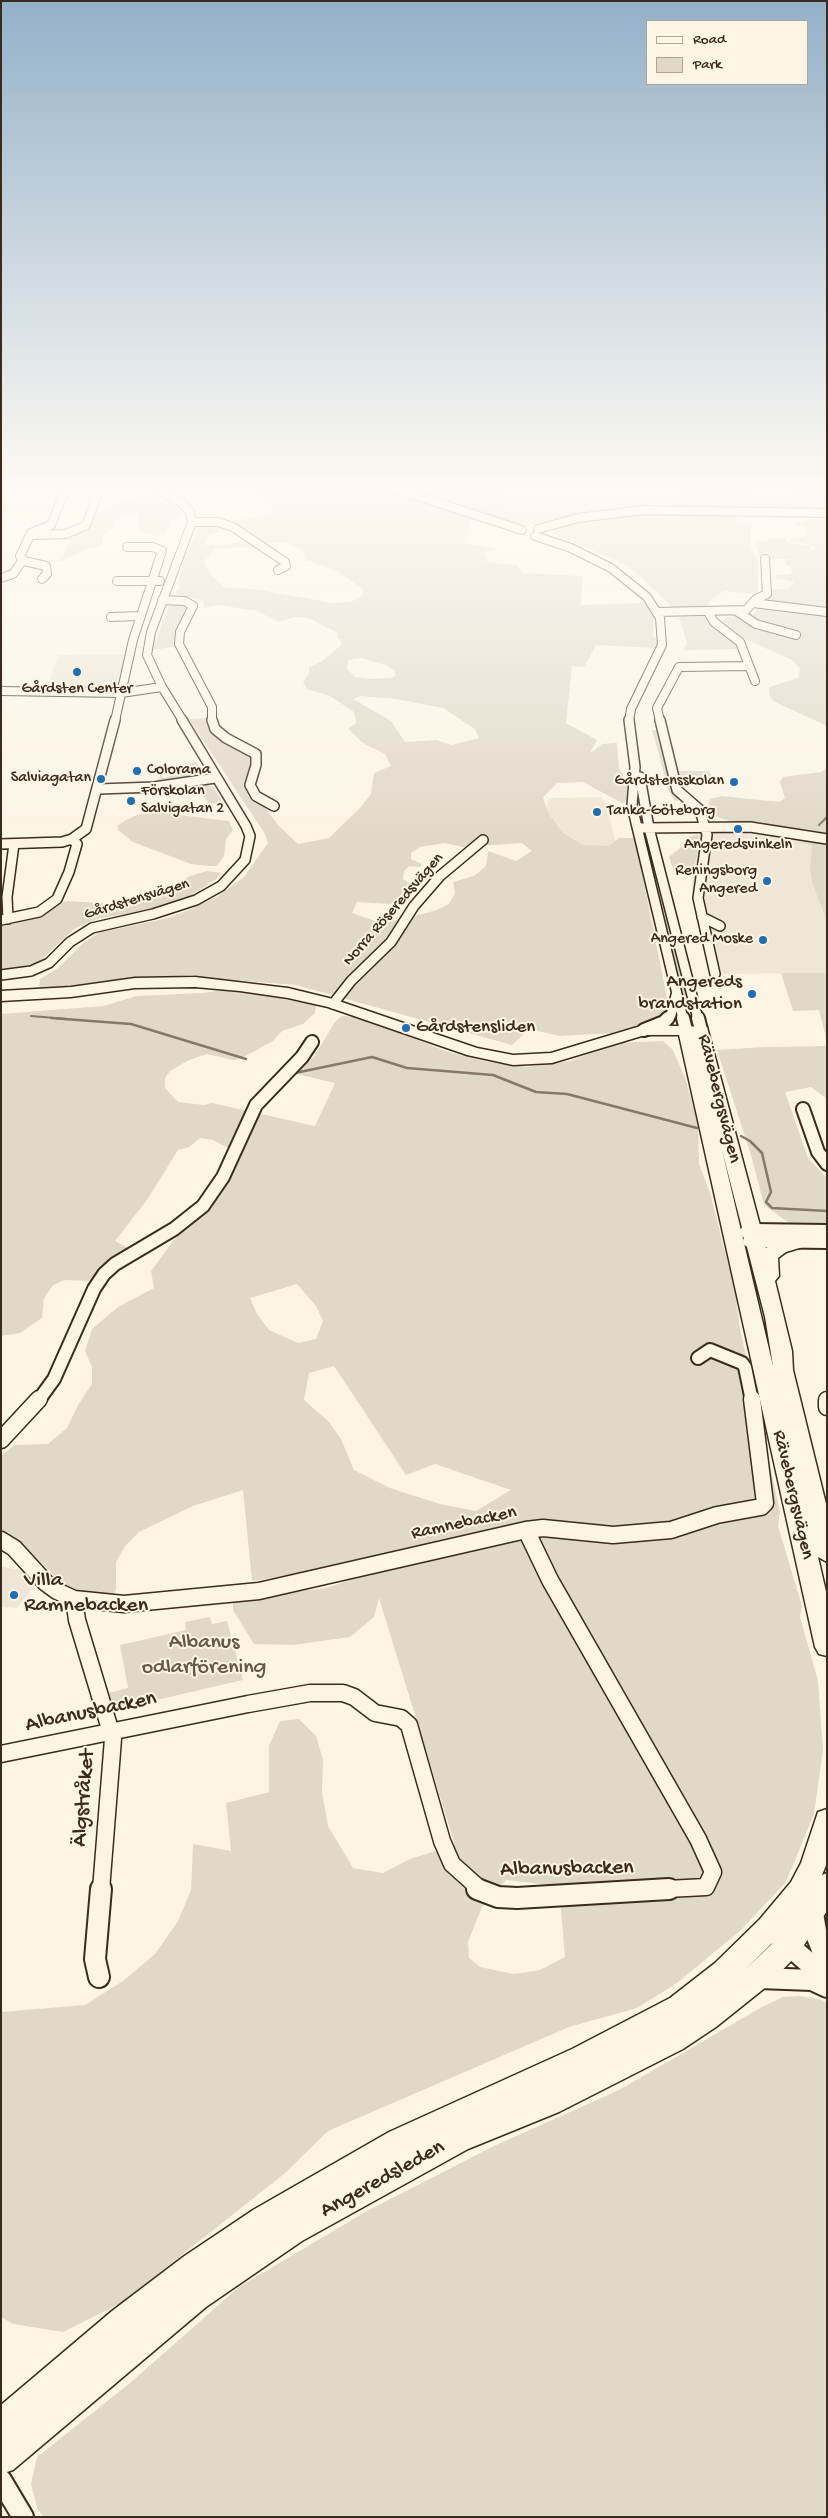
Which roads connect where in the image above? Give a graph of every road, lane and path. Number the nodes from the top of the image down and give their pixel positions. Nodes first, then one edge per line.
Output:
1 (144, 606) edge
2 (160, 606) edge
3 (192, 606) edge
4 (654, 606) edge
5 (750, 606) edge
6 (774, 606) edge
7 (659, 612) junction
8 (708, 612) junction
9 (738, 612) junction
10 (827, 612) edge
11 (140, 616) junction
12 (111, 617) dead end
13 (796, 635) dead end
14 (749, 666) junction
15 (754, 681) dead end
16 (162, 688) junction
17 (1, 691) edge
18 (121, 693) junction
19 (215, 778) junction
20 (99, 789) junction
21 (274, 806) dead end
22 (636, 828) junction
23 (649, 828) junction
24 (709, 828) junction
25 (72, 839) junction
26 (827, 839) edge
27 (483, 840) dead end
28 (1, 844) edge
29 (14, 844) junction
30 (702, 917) junction
31 (5, 920) edge
32 (720, 926) dead end
33 (715, 974) dead end
34 (1, 975) edge
35 (146, 984) junction
36 (677, 993) junction
37 (1, 996) edge
38 (1, 1002) edge
39 (333, 1004) junction
40 (644, 1030) junction
41 (694, 1030) junction
42 (616, 1037) junction
43 (312, 1042) dead end
44 (695, 1069) junction
45 (803, 1109) dead end
46 (827, 1164) edge
47 (827, 1231) edge
48 (746, 1236) junction
49 (800, 1242) junction
50 (827, 1242) edge
51 (768, 1294) junction
52 (698, 1358) dead end
53 (827, 1400) edge
54 (827, 1407) edge
55 (1, 1440) edge
56 (526, 1530) junction
57 (1, 1540) edge
58 (827, 1554) edge
59 (74, 1599) junction
60 (827, 1647) edge
61 (112, 1731) junction
62 (1, 1754) edge
63 (827, 1820) edge
64 (827, 1885) edge
65 (812, 1912) junction
66 (779, 1936) junction
67 (827, 1963) edge
68 (99, 1977) dead end
69 (756, 1978) junction
70 (827, 1979) edge
71 (827, 1987) edge
72 (10, 2435) edge
73 (1, 2480) edge
74 (23, 2517) edge

1 - 11 street
2 - 16 street, Gårdstensvägen
3 - 21 street
4 - 7 street, Rävebergsvägen
5 - 9 street
6 - 10 street
7 - 8 street
7 - 22 street, Rävebergsvägen
7 - 23 street, Rävebergsvägen
8 - 9 street
8 - 14 street
9 - 13 street
11 - 12 street
11 - 18 street
14 - 15 street
14 - 24 street
16 - 18 street
16 - 19 street, Gårdstensvägen
17 - 18 street
18 - 20 street
19 - 20 street
19 - 34 street, Gårdstensvägen
20 - 25 street
22 - 23 street
22 - 36 street, Rävebergsvägen
23 - 24 street
23 - 41 street, Rävebergsvägen
24 - 26 street
24 - 30 street
25 - 29 street
25 - 31 street
27 - 39 street, Norra Röseredsvägen
28 - 29 street
29 - 31 street
30 - 32 street
30 - 33 street
35 - 37 highway
35 - 38 highway
35 - 39 highway
36 - 40 street
36 - 41 street, Rävebergsvägen
39 - 42 highway
40 - 41 highway
40 - 42 highway
41 - 44 highway, Rävebergsvägen
41 - 48 highway, Rävebergsvägen
42 - 44 highway
43 - 55 street
44 - 48 highway, Rävebergsvägen
45 - 46 street
47 - 48 street
48 - 49 street
48 - 51 highway, Rävebergsvägen
48 - 60 highway, Rävebergsvägen
49 - 50 street
49 - 51 highway
51 - 58 highway, Rävebergsvägen
52 - 56 street, Ramnebacken
53 - 54 street
56 - 59 street, Ramnebacken
56 - 61 street, Albanusbacken
57 - 59 street, Ramnebacken
59 - 61 street, Älgstråket
61 - 62 street, Albanusbacken
61 - 68 street, Älgstråket
63 - 66 highway
64 - 65 highway
65 - 66 highway
65 - 67 street
66 - 69 highway, Angeredsleden
66 - 70 street
66 - 72 highway, Angeredsleden
69 - 71 street
69 - 72 highway, Angeredsleden
73 - 74 street

